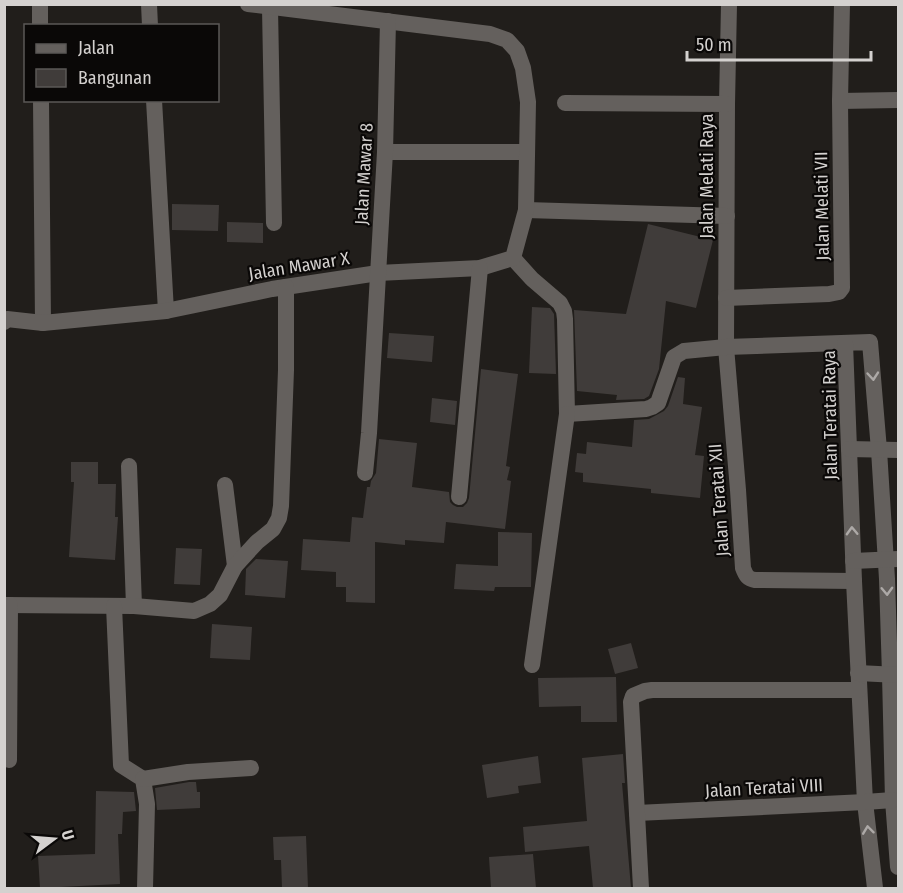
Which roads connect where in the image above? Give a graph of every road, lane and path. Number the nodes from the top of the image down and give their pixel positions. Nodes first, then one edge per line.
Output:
1 (40, 4) edge
2 (149, 4) edge
3 (248, 4) edge
4 (729, 4) edge
5 (842, 4) edge
6 (270, 8) junction
7 (388, 21) junction
8 (40, 24) edge
9 (150, 24) edge
10 (898, 100) edge
11 (840, 101) junction
12 (41, 102) edge
13 (154, 102) edge
14 (565, 103) dead end
15 (727, 104) junction
16 (385, 152) junction
17 (527, 153) junction
18 (526, 210) junction
19 (727, 216) junction
20 (274, 223) dead end
21 (513, 258) junction
22 (480, 268) junction
23 (378, 273) junction
24 (286, 287) junction
25 (726, 298) junction
26 (166, 311) junction
27 (6, 321) edge
28 (43, 323) junction
29 (845, 343) junction
30 (726, 347) junction
31 (567, 414) junction
32 (849, 449) junction
33 (879, 450) junction
34 (898, 450) edge
35 (129, 466) dead end
36 (365, 473) dead end
37 (225, 485) dead end
38 (459, 497) dead end
39 (892, 560) edge
40 (853, 561) junction
41 (235, 566) junction
42 (854, 581) junction
43 (7, 605) edge
44 (114, 606) junction
45 (134, 606) junction
46 (532, 665) dead end
47 (858, 673) junction
48 (894, 675) edge
49 (859, 690) junction
50 (9, 760) dead end
51 (251, 768) dead end
52 (143, 779) junction
53 (893, 800) junction
54 (865, 802) junction
55 (637, 813) junction
56 (898, 867) edge
57 (145, 888) edge
58 (641, 888) edge
59 (875, 888) edge

1 - 8 street
2 - 9 street
3 - 6 street
4 - 15 street, Jalan Melati Raya
5 - 11 street, Jalan Melati VII
6 - 7 street
6 - 20 street
7 - 16 street, Jalan Mawar 8
7 - 17 street
10 - 11 street
11 - 25 street, Jalan Melati VII
12 - 28 street
13 - 26 street
14 - 15 street
15 - 19 street, Jalan Melati Raya
16 - 17 street
16 - 23 street, Jalan Mawar 8
17 - 18 street
18 - 19 street
18 - 21 street
19 - 25 street, Jalan Melati Raya
21 - 22 street, Jalan Mawar X
21 - 31 street
22 - 23 street, Jalan Mawar X
22 - 38 street
23 - 24 street, Jalan Mawar X
23 - 36 street, Jalan Mawar 8
24 - 26 street, Jalan Mawar X
24 - 41 street
25 - 30 street, Jalan Melati Raya
26 - 28 street, Jalan Mawar X
27 - 28 street, Jalan Mawar X
29 - 30 street
29 - 32 street, Jalan Teratai Raya
29 -> 33 street, Jalan Teratai Raya
30 - 31 street
30 - 42 street, Jalan Teratai XII
31 - 46 street
32 - 33 street
40 -> 32 street, Jalan Teratai Raya
33 - 34 street
33 - 39 street, Jalan Teratai Raya
35 - 45 street
37 - 41 street
39 - 40 street
39 -> 48 street, Jalan Teratai Raya
40 - 42 street, Jalan Teratai Raya
41 - 45 street
42 - 47 street, Jalan Teratai Raya
43 - 44 street
43 - 50 street
44 - 45 street
44 - 52 street
47 - 48 street
47 - 49 street, Jalan Teratai Raya
48 - 53 street, Jalan Teratai Raya
49 - 54 street, Jalan Teratai Raya
49 - 55 street
51 - 52 street
52 - 57 street
53 - 54 street, Jalan Teratai VIII
53 - 56 street, Jalan Teratai Raya
54 - 55 street, Jalan Teratai VIII
59 -> 54 street, Jalan Teratai Raya
55 - 58 street

